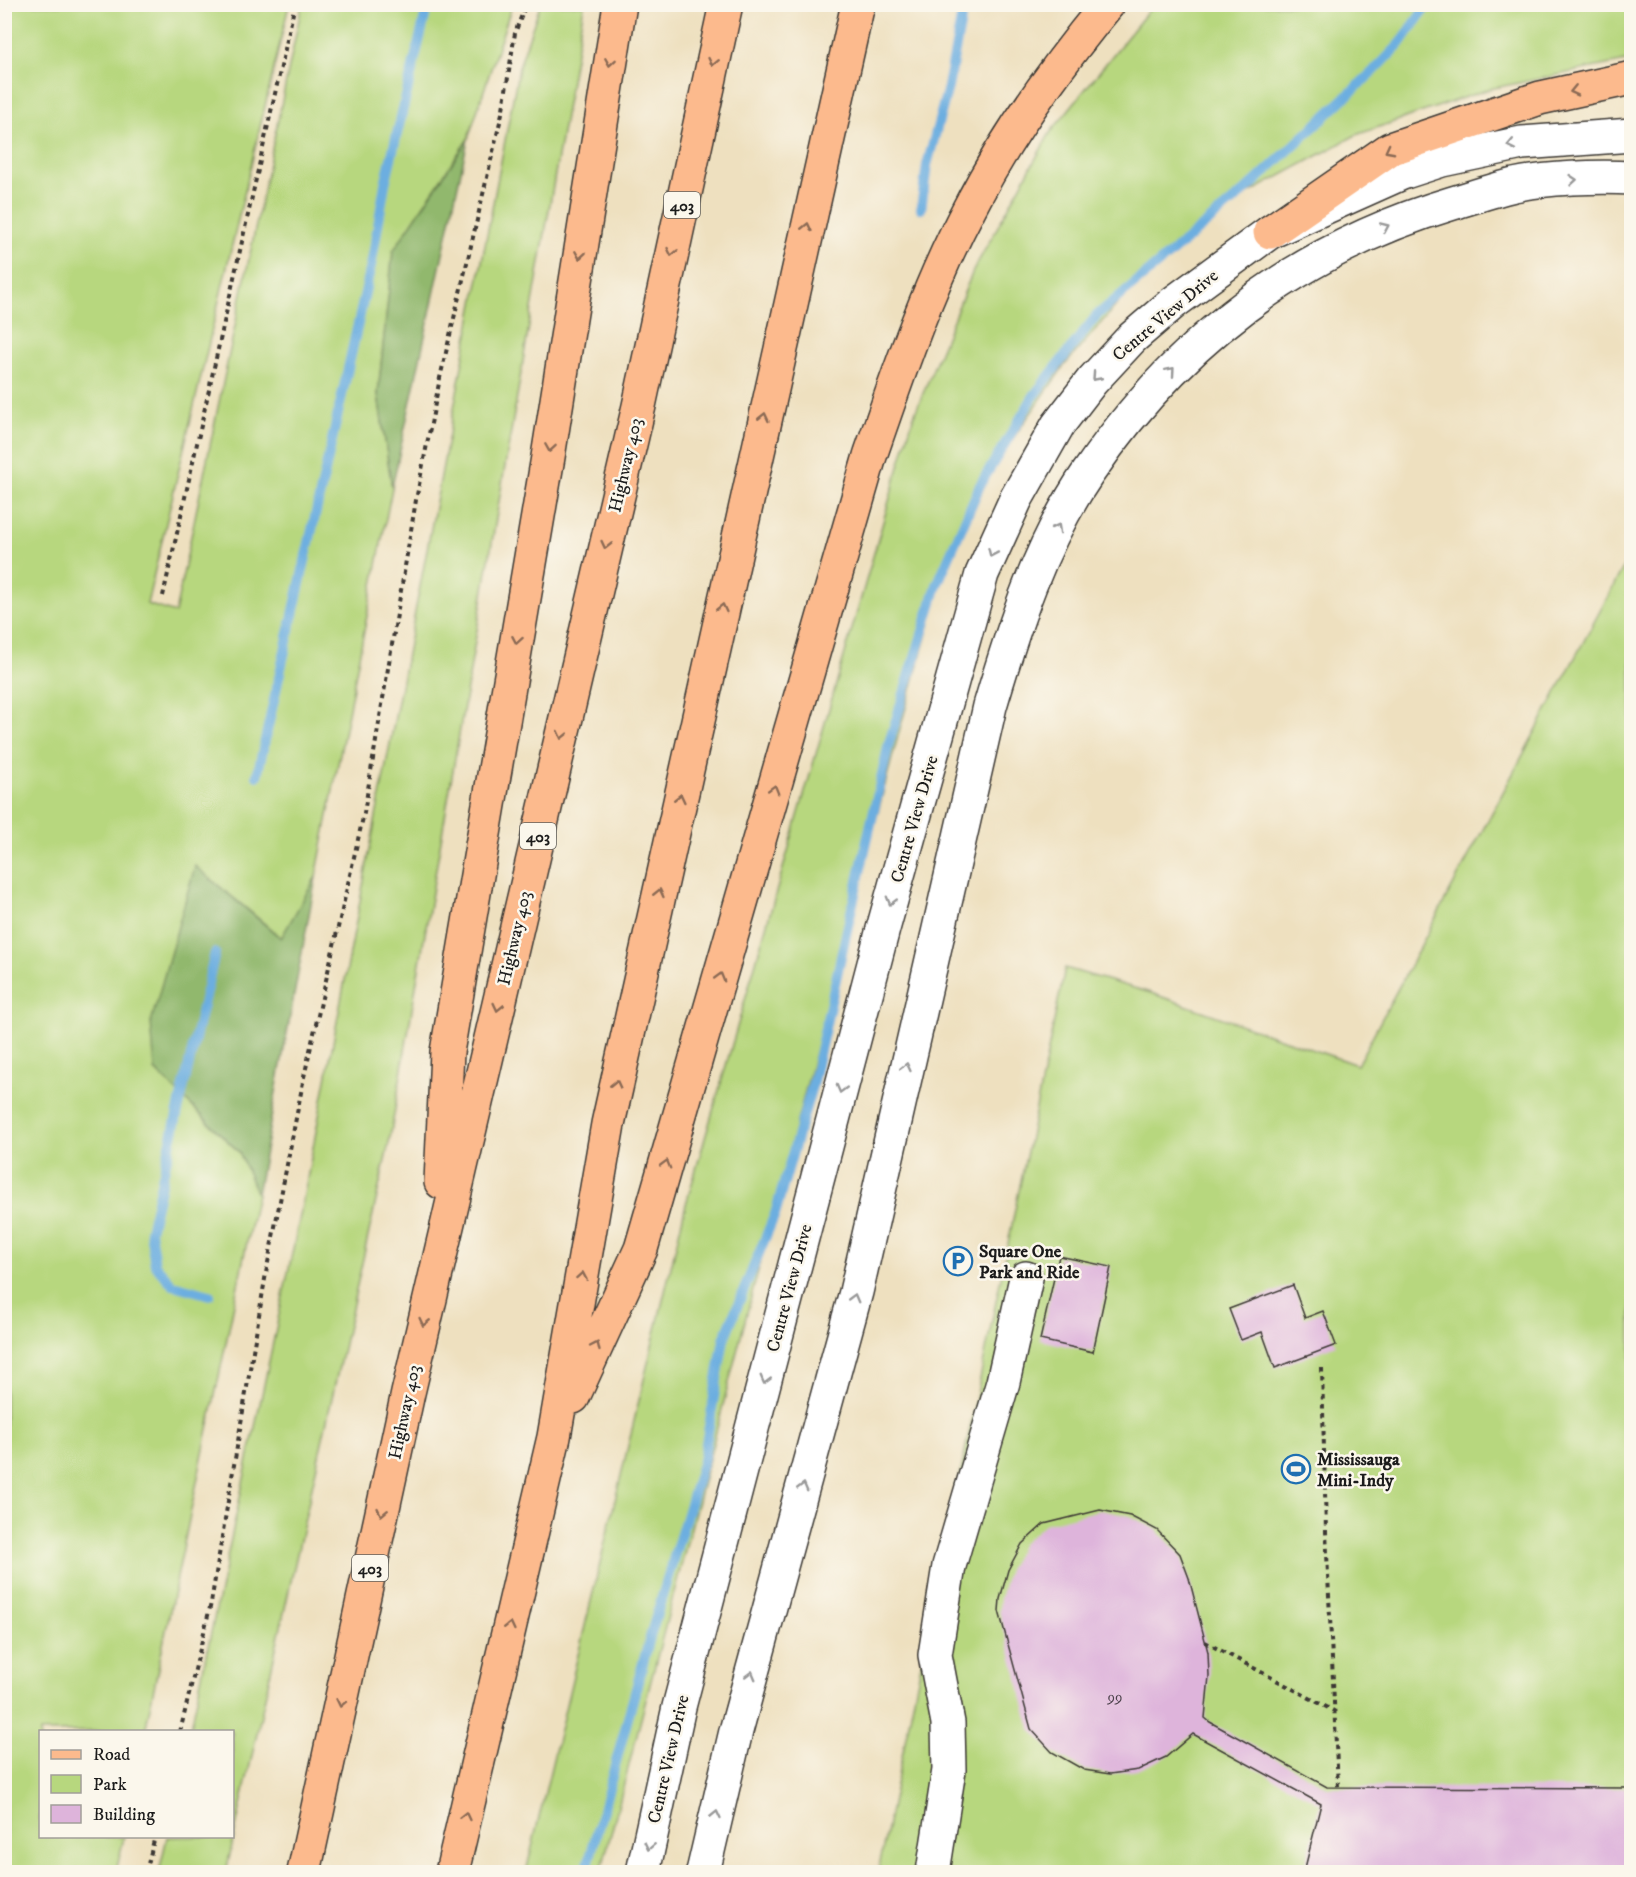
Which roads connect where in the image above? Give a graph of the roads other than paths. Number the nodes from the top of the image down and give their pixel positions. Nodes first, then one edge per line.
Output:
1 (620, 4) edge
2 (726, 4) edge
3 (858, 4) edge
4 (1108, 4) edge
5 (1632, 78) edge
6 (1632, 135) edge
7 (1632, 178) edge
8 (1270, 232) junction
9 (438, 1265) junction
10 (1026, 1278) dead end
11 (554, 1437) junction
12 (304, 1872) edge
13 (452, 1872) edge
14 (643, 1872) edge
15 (703, 1872) edge
16 (933, 1872) edge

1 -> 9 main road
2 -> 9 main road, Highway 403 / 403
11 -> 3 main road
11 -> 4 main road
5 -> 8 main road
6 -> 8 street, Centre View Drive
15 -> 7 street
8 -> 14 street, Centre View Drive
9 -> 12 main road, Highway 403 / 403
10 - 16 street
13 -> 11 main road

